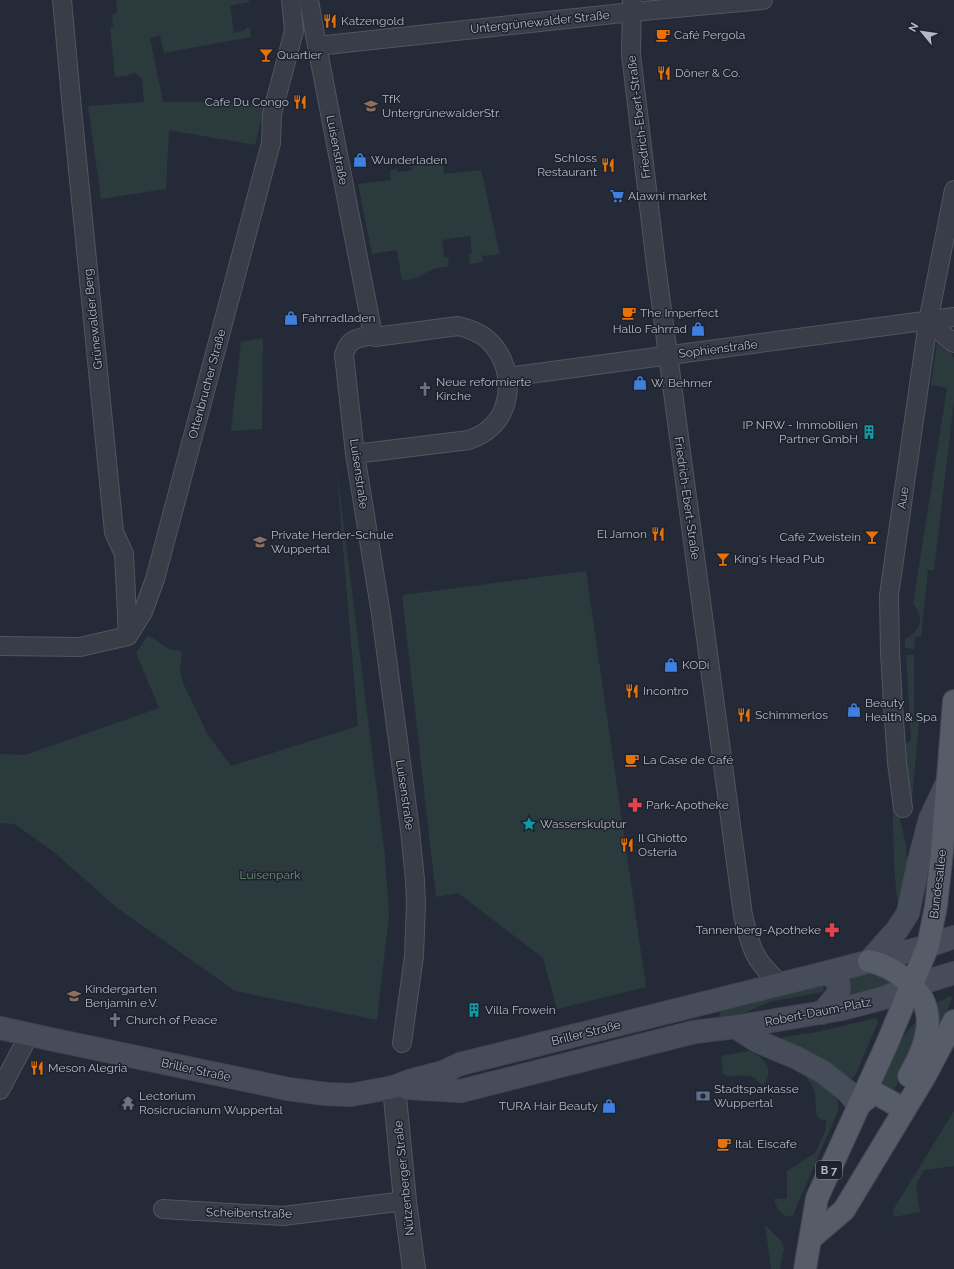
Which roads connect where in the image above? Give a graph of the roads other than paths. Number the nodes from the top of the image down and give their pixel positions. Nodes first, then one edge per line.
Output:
1 (62, 0) edge
2 (291, 0) edge
3 (309, 0) edge
4 (763, 0) edge
5 (632, 6) edge
6 (317, 46) junction
7 (954, 190) edge
8 (954, 317) edge
9 (928, 322) junction
10 (374, 335) junction
11 (954, 343) edge
12 (668, 355) junction
13 (507, 377) junction
14 (355, 454) junction
15 (128, 636) junction
16 (0, 646) edge
17 (954, 701) edge
18 (948, 782) junction
19 (903, 808) dead end
20 (954, 937) edge
21 (928, 946) junction
22 (869, 961) junction
23 (825, 973) junction
24 (954, 973) edge
25 (781, 984) junction
26 (912, 986) junction
27 (822, 1013) junction
28 (735, 1027) junction
29 (0, 1028) edge
30 (952, 1028) edge
31 (29, 1035) junction
32 (571, 1036) junction
33 (402, 1043) dead end
34 (577, 1062) junction
35 (394, 1087) junction
36 (0, 1090) edge
37 (893, 1103) junction
38 (859, 1105) junction
39 (884, 1143) junction
40 (405, 1201) junction
41 (163, 1209) dead end
42 (810, 1239) junction
43 (414, 1269) edge
44 (805, 1269) edge

1 - 15 street, Grünewalder Berg
2 - 15 street, Ottenbrucher Straße
3 - 6 street, Luisenstraße
4 - 5 street, Untergrünewalder Straße
5 - 6 street, Untergrünewalder Straße
5 - 12 street, Friedrich-Ebert-Straße
6 - 10 street, Luisenstraße
7 - 9 street, Aue
8 - 9 street, Sophienstraße
9 - 11 street
9 - 12 street, Sophienstraße
9 - 19 street, Aue
10 - 13 street
10 - 14 street, Luisenstraße
12 - 13 street, Sophienstraße
12 - 25 street, Friedrich-Ebert-Straße
13 - 14 street
14 - 33 street, Luisenstraße
15 - 16 street
17 - 18 main road, Bundesallee / B 7
18 - 21 main road, Bundesallee / B 7
18 - 22 main road, B 7
20 - 21 main road
21 - 22 main road
21 - 26 main road, B 7
22 - 23 main road
22 - 26 main road
23 - 25 main road
23 - 27 main road
24 - 26 main road, Robert-Daum-Platz
25 - 32 main road, Briller Straße
26 - 27 main road, Robert-Daum-Platz
26 - 37 main road
26 - 38 main road, B 7
27 - 28 main road, Robert-Daum-Platz
28 - 34 main road, Briller Straße
28 - 38 main road
29 - 31 main road, Briller Straße
30 - 39 main road, B 7
31 - 35 main road, Briller Straße
31 - 36 street
32 - 34 main road
32 - 35 main road, Briller Straße
34 - 35 main road, Briller Straße
35 - 40 street, Nützenberger Straße
37 - 38 main road
37 - 39 main road
38 - 42 main road, B 7
39 - 42 main road, B 7
40 - 41 street, Scheibenstraße
40 - 43 street, Nützenberger Straße
42 - 44 main road, B 7

